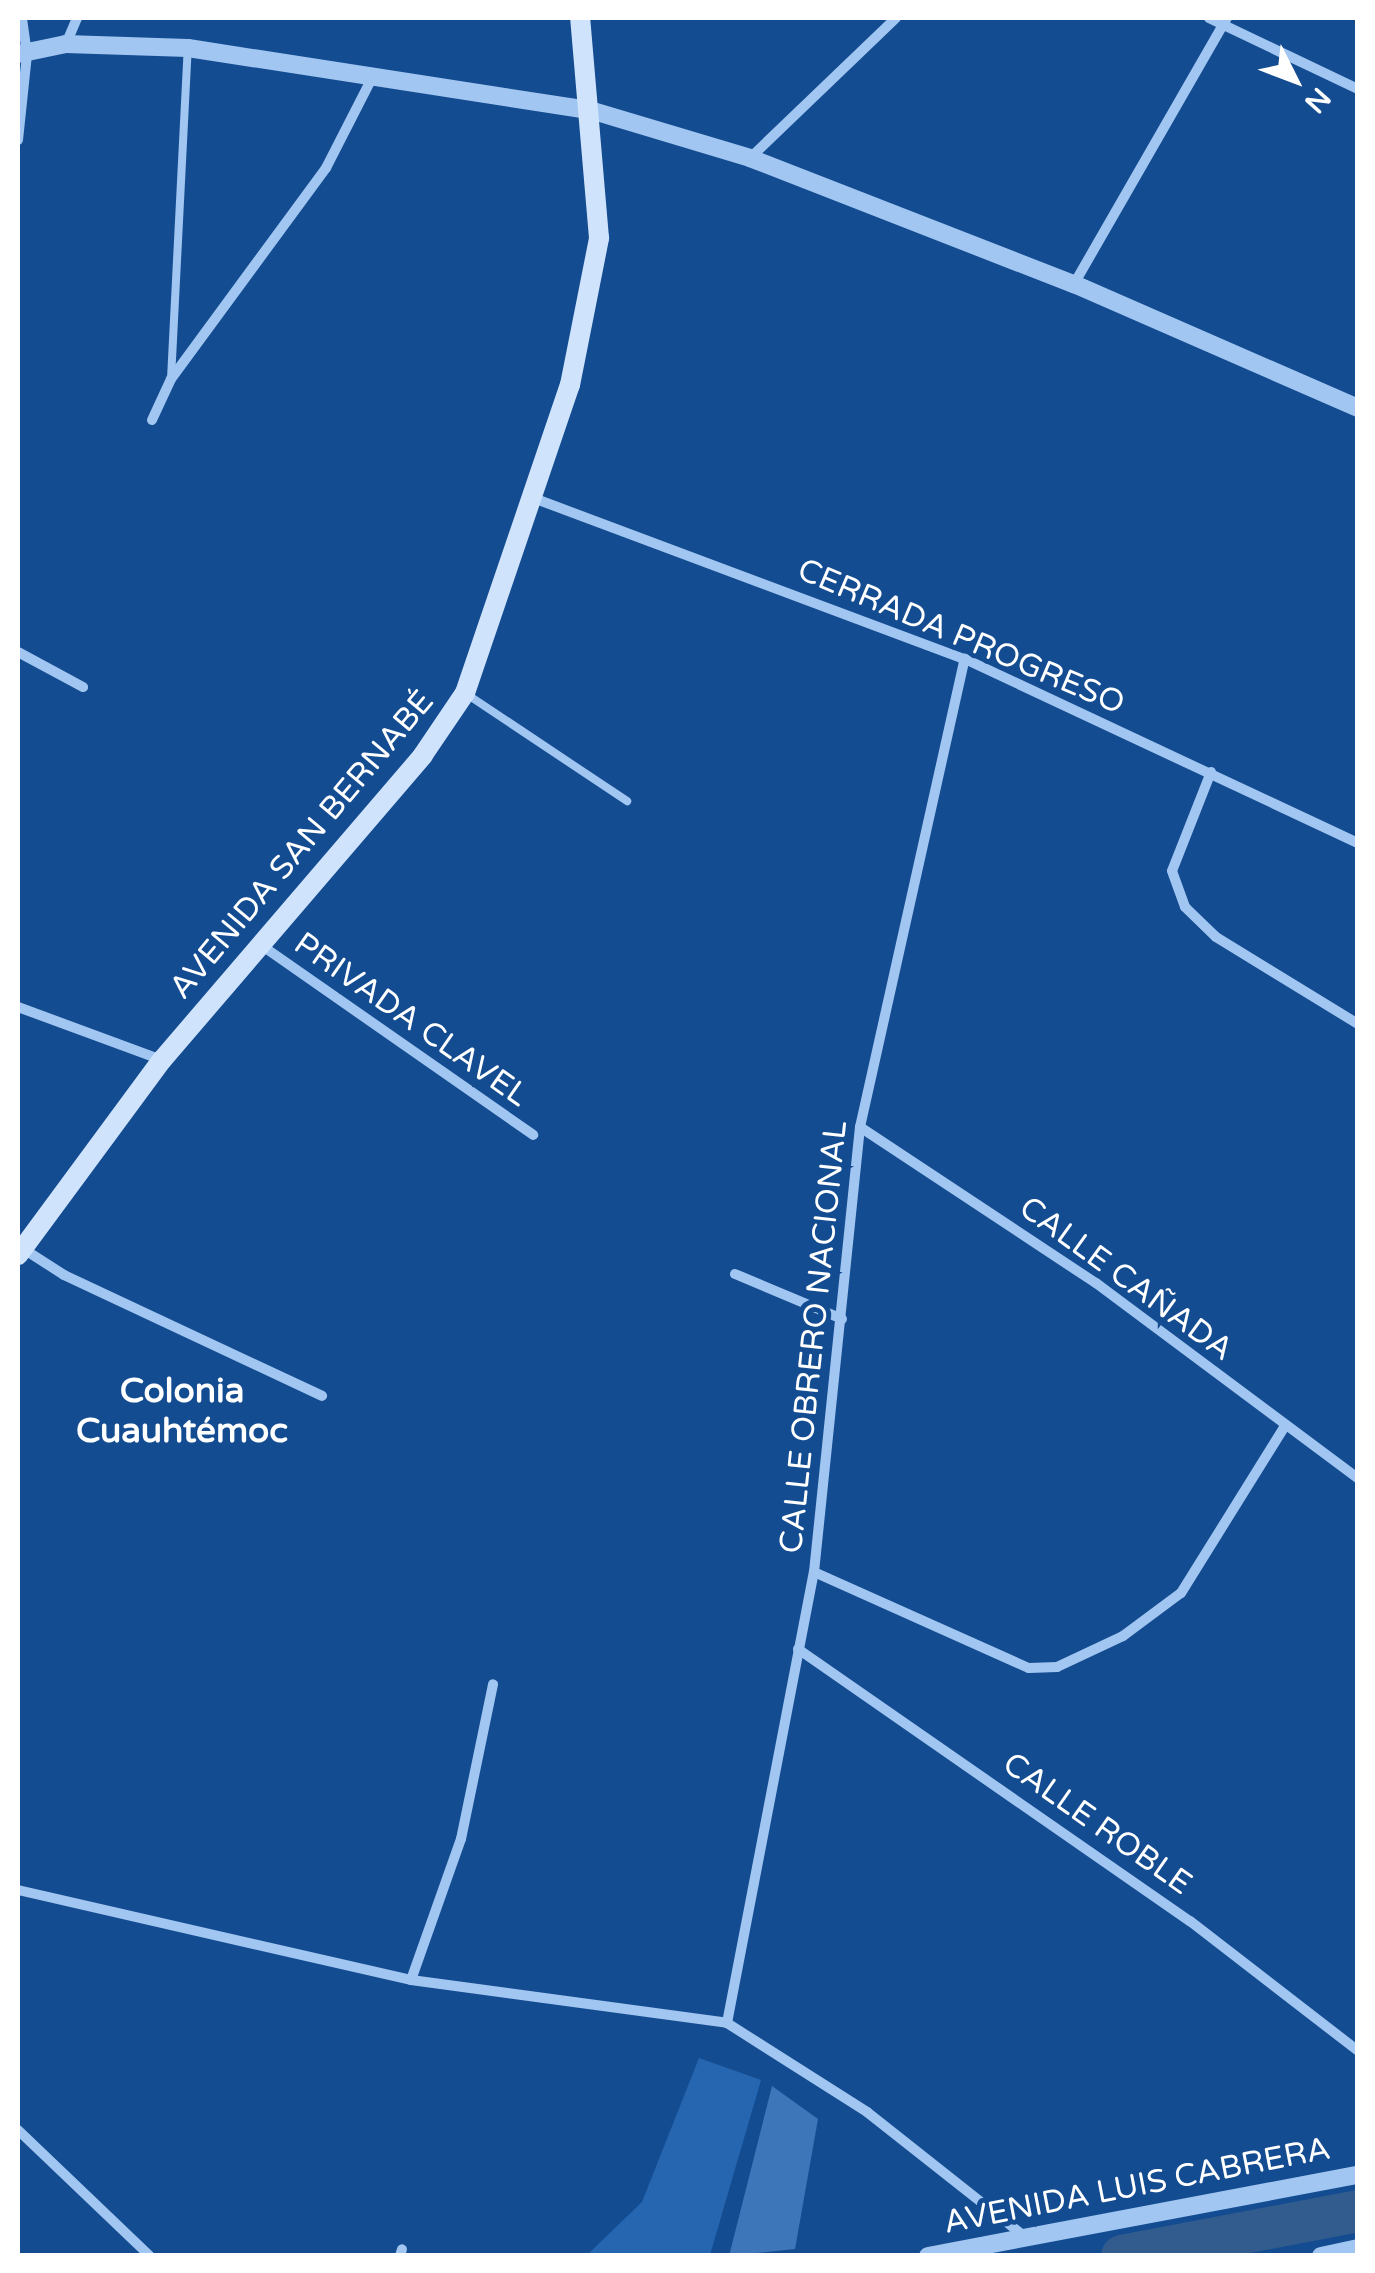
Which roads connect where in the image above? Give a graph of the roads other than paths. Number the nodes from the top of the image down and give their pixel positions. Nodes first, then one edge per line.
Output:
1 (22, 18) edge
2 (77, 18) edge
3 (580, 18) edge
4 (896, 18) edge
5 (1210, 18) edge
6 (1224, 22) edge
7 (66, 44) junction
8 (188, 48) junction
9 (22, 54) edge
10 (372, 78) junction
11 (1358, 89) edge
12 (590, 110) junction
13 (18, 140) edge
14 (750, 158) junction
15 (1074, 284) junction
16 (171, 379) junction
17 (1358, 408) edge
18 (152, 420) dead end
19 (536, 499) junction
20 (18, 652) edge
21 (965, 659) junction
22 (83, 687) dead end
23 (465, 693) junction
24 (1211, 772) junction
25 (627, 802) dead end
26 (1358, 843) edge
27 (261, 945) junction
28 (18, 1007) edge
29 (1358, 1024) edge
30 (162, 1060) junction
31 (860, 1127) junction
32 (532, 1136) dead end
33 (19, 1251) edge
34 (735, 1274) dead end
35 (842, 1319) junction
36 (322, 1396) dead end
37 (1285, 1426) junction
38 (1358, 1478) edge
39 (814, 1572) junction
40 (798, 1650) junction
41 (493, 1684) dead end
42 (18, 1890) edge
43 (411, 1980) junction
44 (728, 2023) junction
45 (1358, 2051) edge
46 (18, 2130) edge
47 (1358, 2175) edge
48 (1023, 2235) junction
49 (1358, 2248) edge
50 (150, 2256) edge
51 (928, 2256) edge
52 (1321, 2256) edge

1 - 9 street
2 - 7 street
3 - 12 main road, AVENIDA SAN BERNABÉ
4 - 14 street
5 - 6 street
6 - 11 street
6 - 15 street
7 - 8 street
7 - 9 street
8 - 10 street
8 - 16 lane
9 - 13 street
10 - 12 street
10 - 16 street
12 - 14 street
12 - 19 main road, AVENIDA SAN BERNABÉ
14 - 15 street
15 - 17 street
16 - 18 street
19 - 21 street, CERRADA PROGRESO
19 - 23 main road, AVENIDA SAN BERNABÉ
20 - 22 street
21 - 24 street, CERRADA PROGRESO
21 - 31 street, CALLE OBRERO NACIONAL
23 - 25 lane
23 - 27 main road, AVENIDA SAN BERNABÉ
24 - 26 street, CERRADA PROGRESO
24 - 29 street
27 - 30 main road, AVENIDA SAN BERNABÉ
27 - 32 street, PRIVADA CLAVEL
28 - 30 street
30 - 33 main road, AVENIDA SAN BERNABÉ
31 - 35 street, CALLE OBRERO NACIONAL
31 - 37 street, CALLE CAÑADA
33 - 36 street
34 - 35 street
35 - 39 street, CALLE OBRERO NACIONAL
37 - 38 street, CALLE CAÑADA
37 - 39 street
39 - 40 street, CALLE OBRERO NACIONAL
40 - 44 street, CALLE OBRERO NACIONAL
40 - 45 street, CALLE ROBLE
41 - 43 street
42 - 43 street
43 - 44 street
44 - 48 street
46 - 50 street
47 - 48 street, AVENIDA LUIS CABRERA
48 - 51 street, AVENIDA LUIS CABRERA
49 - 52 street

